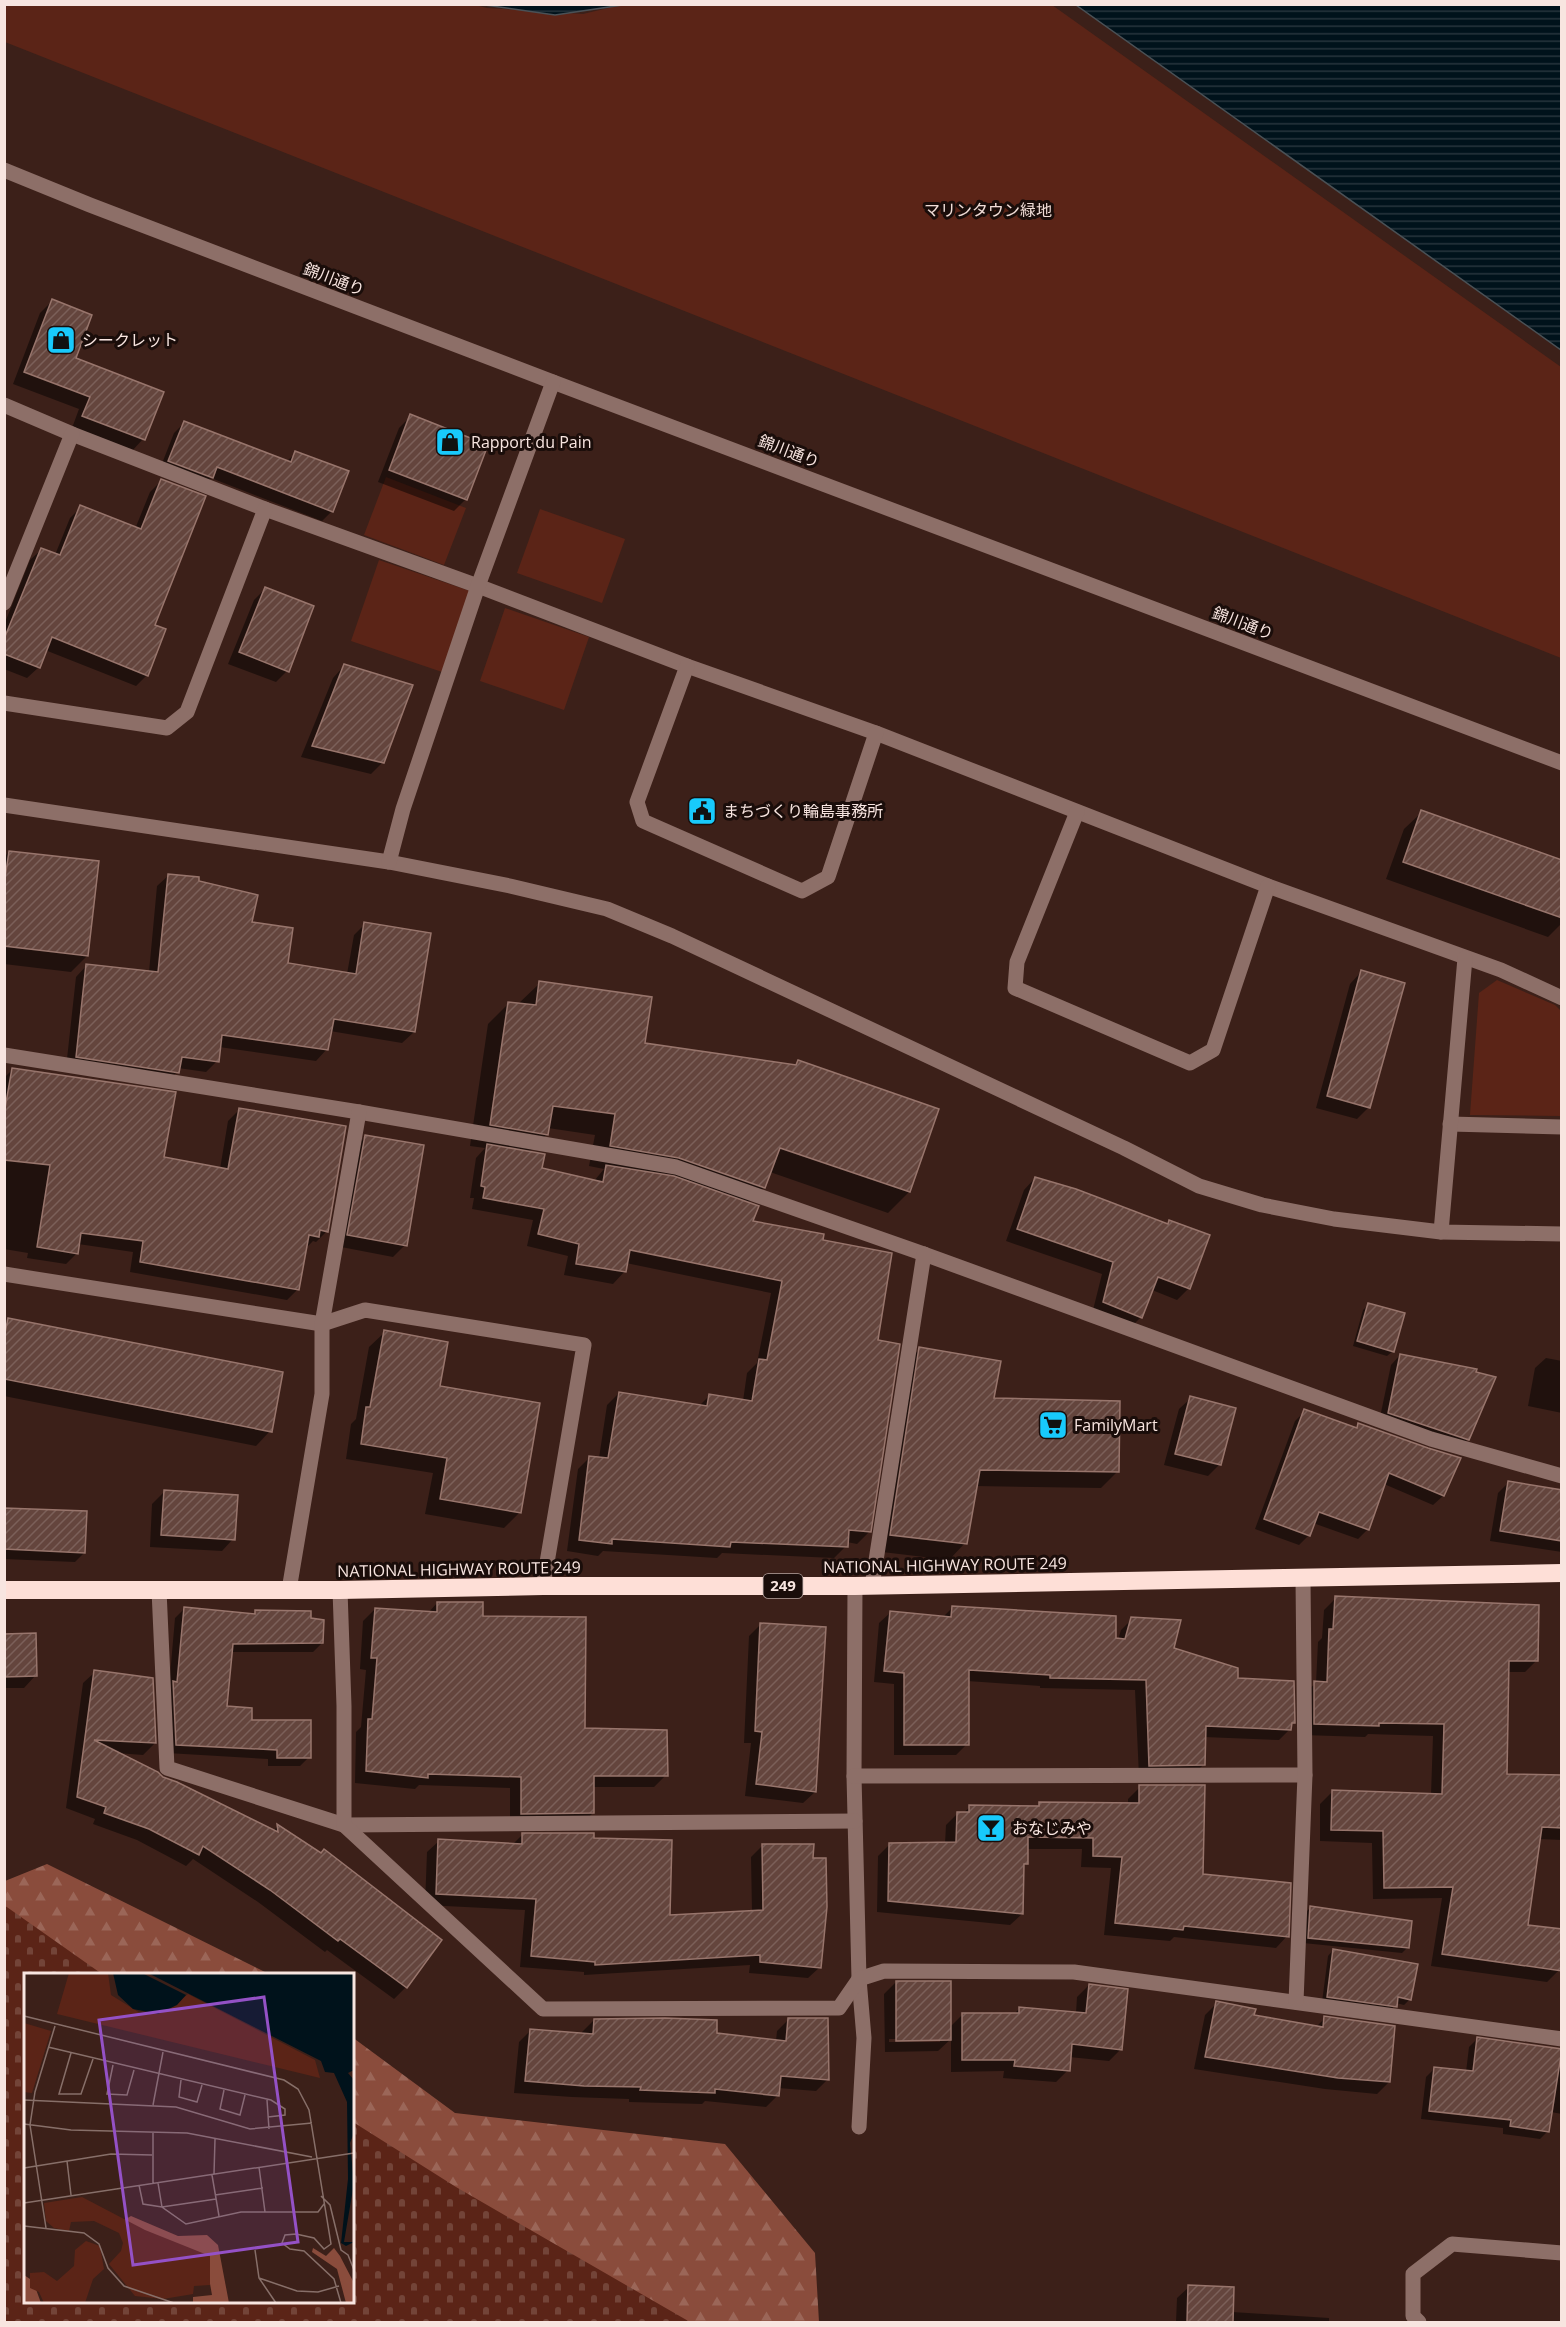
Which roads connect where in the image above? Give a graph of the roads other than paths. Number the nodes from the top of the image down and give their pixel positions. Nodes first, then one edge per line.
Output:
1 (4, 170) edge
2 (553, 382) junction
3 (4, 405) edge
4 (72, 434) junction
5 (265, 509) junction
6 (478, 586) junction
7 (4, 603) edge
8 (687, 666) junction
9 (4, 703) edge
10 (876, 733) junction
11 (1562, 763) edge
12 (4, 805) edge
13 (1077, 812) junction
14 (389, 862) junction
15 (1268, 886) junction
16 (1465, 958) junction
17 (1562, 998) edge
18 (4, 1054) edge
19 (359, 1112) junction
20 (1450, 1124) junction
21 (1562, 1127) edge
22 (1441, 1232) junction
23 (1562, 1234) edge
24 (924, 1254) junction
25 (4, 1274) edge
26 (322, 1324) junction
27 (1562, 1476) edge
28 (1562, 1573) edge
29 (1303, 1579) junction
30 (543, 1586) junction
31 (864, 1586) junction
32 (4, 1590) edge
33 (159, 1590) junction
34 (289, 1590) junction
35 (340, 1590) junction
36 (1305, 1775) junction
37 (854, 1776) junction
38 (855, 1821) junction
39 (344, 1826) junction
40 (859, 1979) junction
41 (1296, 2002) junction
42 (1562, 2039) edge
43 (859, 2127) dead end
44 (1562, 2253) edge
45 (1419, 2322) edge

1 - 2 street, 錦川通り
2 - 6 street
2 - 11 street, 錦川通り
3 - 4 street
4 - 5 street
4 - 7 street
5 - 6 street
5 - 9 street
6 - 8 street
6 - 14 street
8 - 10 street
8 - 10 street
10 - 13 street
12 - 14 street
13 - 15 street
13 - 15 street
14 - 22 street
15 - 16 street
16 - 17 street
16 - 20 street
18 - 19 street
19 - 24 street
19 - 26 street
20 - 21 street
20 - 22 street
22 - 23 street
24 - 27 street
24 - 31 street
25 - 26 street
26 - 30 street
26 - 34 street
28 - 29 highway, NATIONAL HIGHWAY ROUTE 249 / 249
29 - 31 highway, NATIONAL HIGHWAY ROUTE 249 / 249
29 - 36 street
30 - 31 highway, NATIONAL HIGHWAY ROUTE 249 / 249
30 - 35 highway, NATIONAL HIGHWAY ROUTE 249 / 249
31 - 37 street
32 - 33 highway, NATIONAL HIGHWAY ROUTE 249 / 249
33 - 34 highway, NATIONAL HIGHWAY ROUTE 249 / 249
33 - 39 street
34 - 35 highway, NATIONAL HIGHWAY ROUTE 249 / 249
35 - 39 street
36 - 37 street
36 - 41 street
37 - 38 street
38 - 39 street
38 - 40 street
39 - 40 street
40 - 41 street
40 - 43 street
41 - 42 street
44 - 45 street

